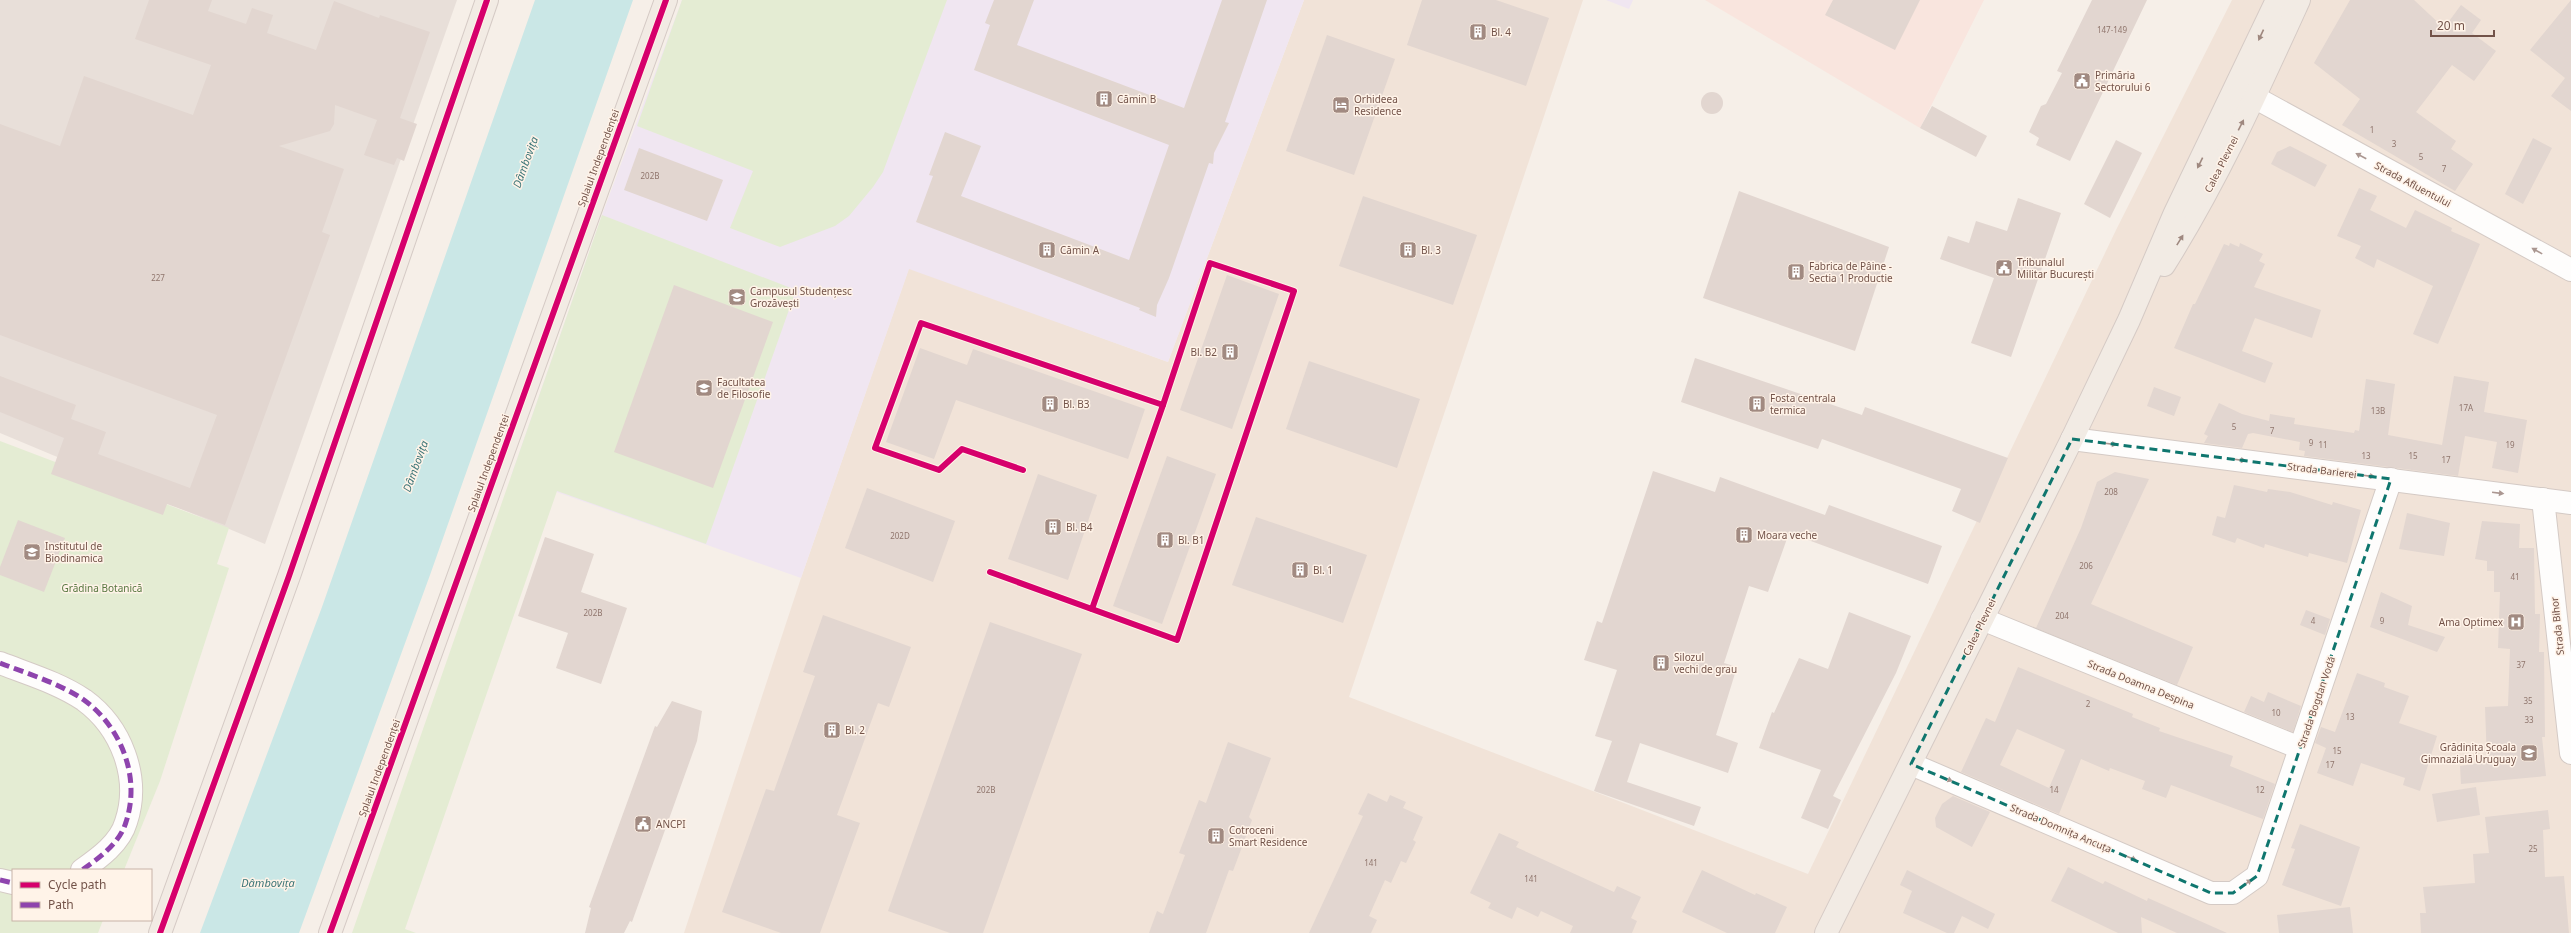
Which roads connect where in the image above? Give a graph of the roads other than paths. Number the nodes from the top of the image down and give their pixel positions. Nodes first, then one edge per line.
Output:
1 (487, 0) edge
2 (666, 0) edge
3 (2277, 0) edge
4 (2299, 0) edge
5 (2254, 97) junction
6 (2571, 270) edge
7 (2129, 320) junction
8 (2072, 439) junction
9 (2391, 479) junction
10 (2543, 499) junction
11 (2571, 503) edge
12 (1982, 619) junction
13 (0, 663) edge
14 (2300, 748) junction
15 (2571, 753) edge
16 (1911, 764) junction
17 (83, 869) edge
18 (0, 880) edge
19 (12, 883) edge
20 (2212, 893) joint
21 (160, 933) edge
22 (330, 933) edge
23 (1826, 933) edge

1 - 21 main road
2 - 22 main road, Splaiul Independenței
3 -> 7 main road, Calea Plevnei
4 - 5 main road, Calea Plevnei
6 -> 5 street, Strada Afluentului
7 -> 5 main road, Calea Plevnei
7 - 8 main road, Calea Plevnei
8 -> 9 street, Strada Barierei
8 - 12 main road, Calea Plevnei
9 -> 10 street, Strada Barierei
9 - 14 street, Strada Bogdan Vodă
10 - 11 street, Strada Barierei
10 - 15 street, Strada Bihor
12 - 14 street, Strada Doamna Despina
12 - 16 main road, Calea Plevnei
13 - 17 street
20 -> 14 street, Strada Bogdan Vodă
16 -> 20 street, Strada Domnița Ancuța
16 - 23 main road, Calea Plevnei
18 - 19 street

